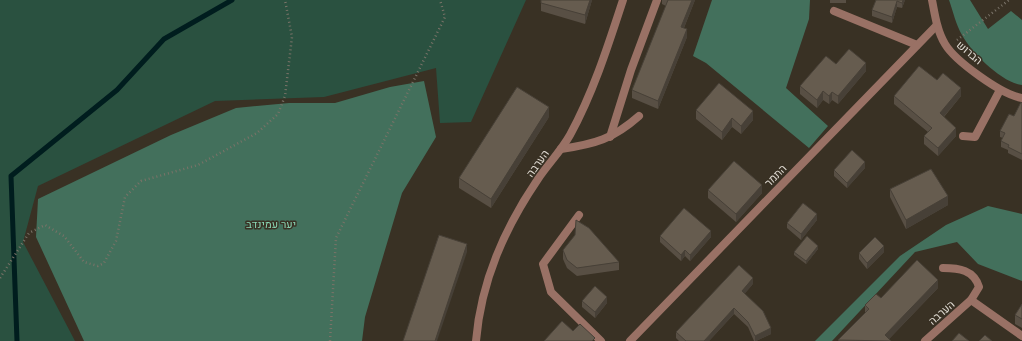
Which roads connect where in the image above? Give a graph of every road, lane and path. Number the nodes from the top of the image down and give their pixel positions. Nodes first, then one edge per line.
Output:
1 (285, 0) edge
2 (440, 0) edge
3 (622, 0) edge
4 (657, 0) edge
5 (932, 0) edge
6 (1009, 0) edge
7 (834, 11) dead end
8 (937, 25) junction
9 (916, 45) junction
10 (947, 47) junction
11 (1000, 90) junction
12 (1022, 98) edge
13 (639, 116) dead end
14 (963, 136) dead end
15 (610, 137) junction
16 (561, 149) junction
17 (579, 215) dead end
18 (943, 268) dead end
19 (0, 278) edge
20 (971, 300) junction
21 (1022, 336) edge
22 (330, 341) edge
23 (476, 341) edge
24 (601, 341) edge
25 (630, 341) edge
26 (925, 341) edge

1 - 19 path
2 - 22 path
3 - 16 street, הערבה
4 - 15 street
5 - 8 street, הברוש
6 - 10 path
7 - 9 street
8 - 9 street, התמר
8 - 10 street, הברוש
9 - 25 street, התמר
10 - 11 street, הברוש
11 - 12 street, הברוש
11 - 14 street
13 - 15 street
15 - 16 street
16 - 23 street, הערבה
17 - 24 street
18 - 20 street, הערבה
20 - 21 street, הערבה
20 - 26 street, הערבה

